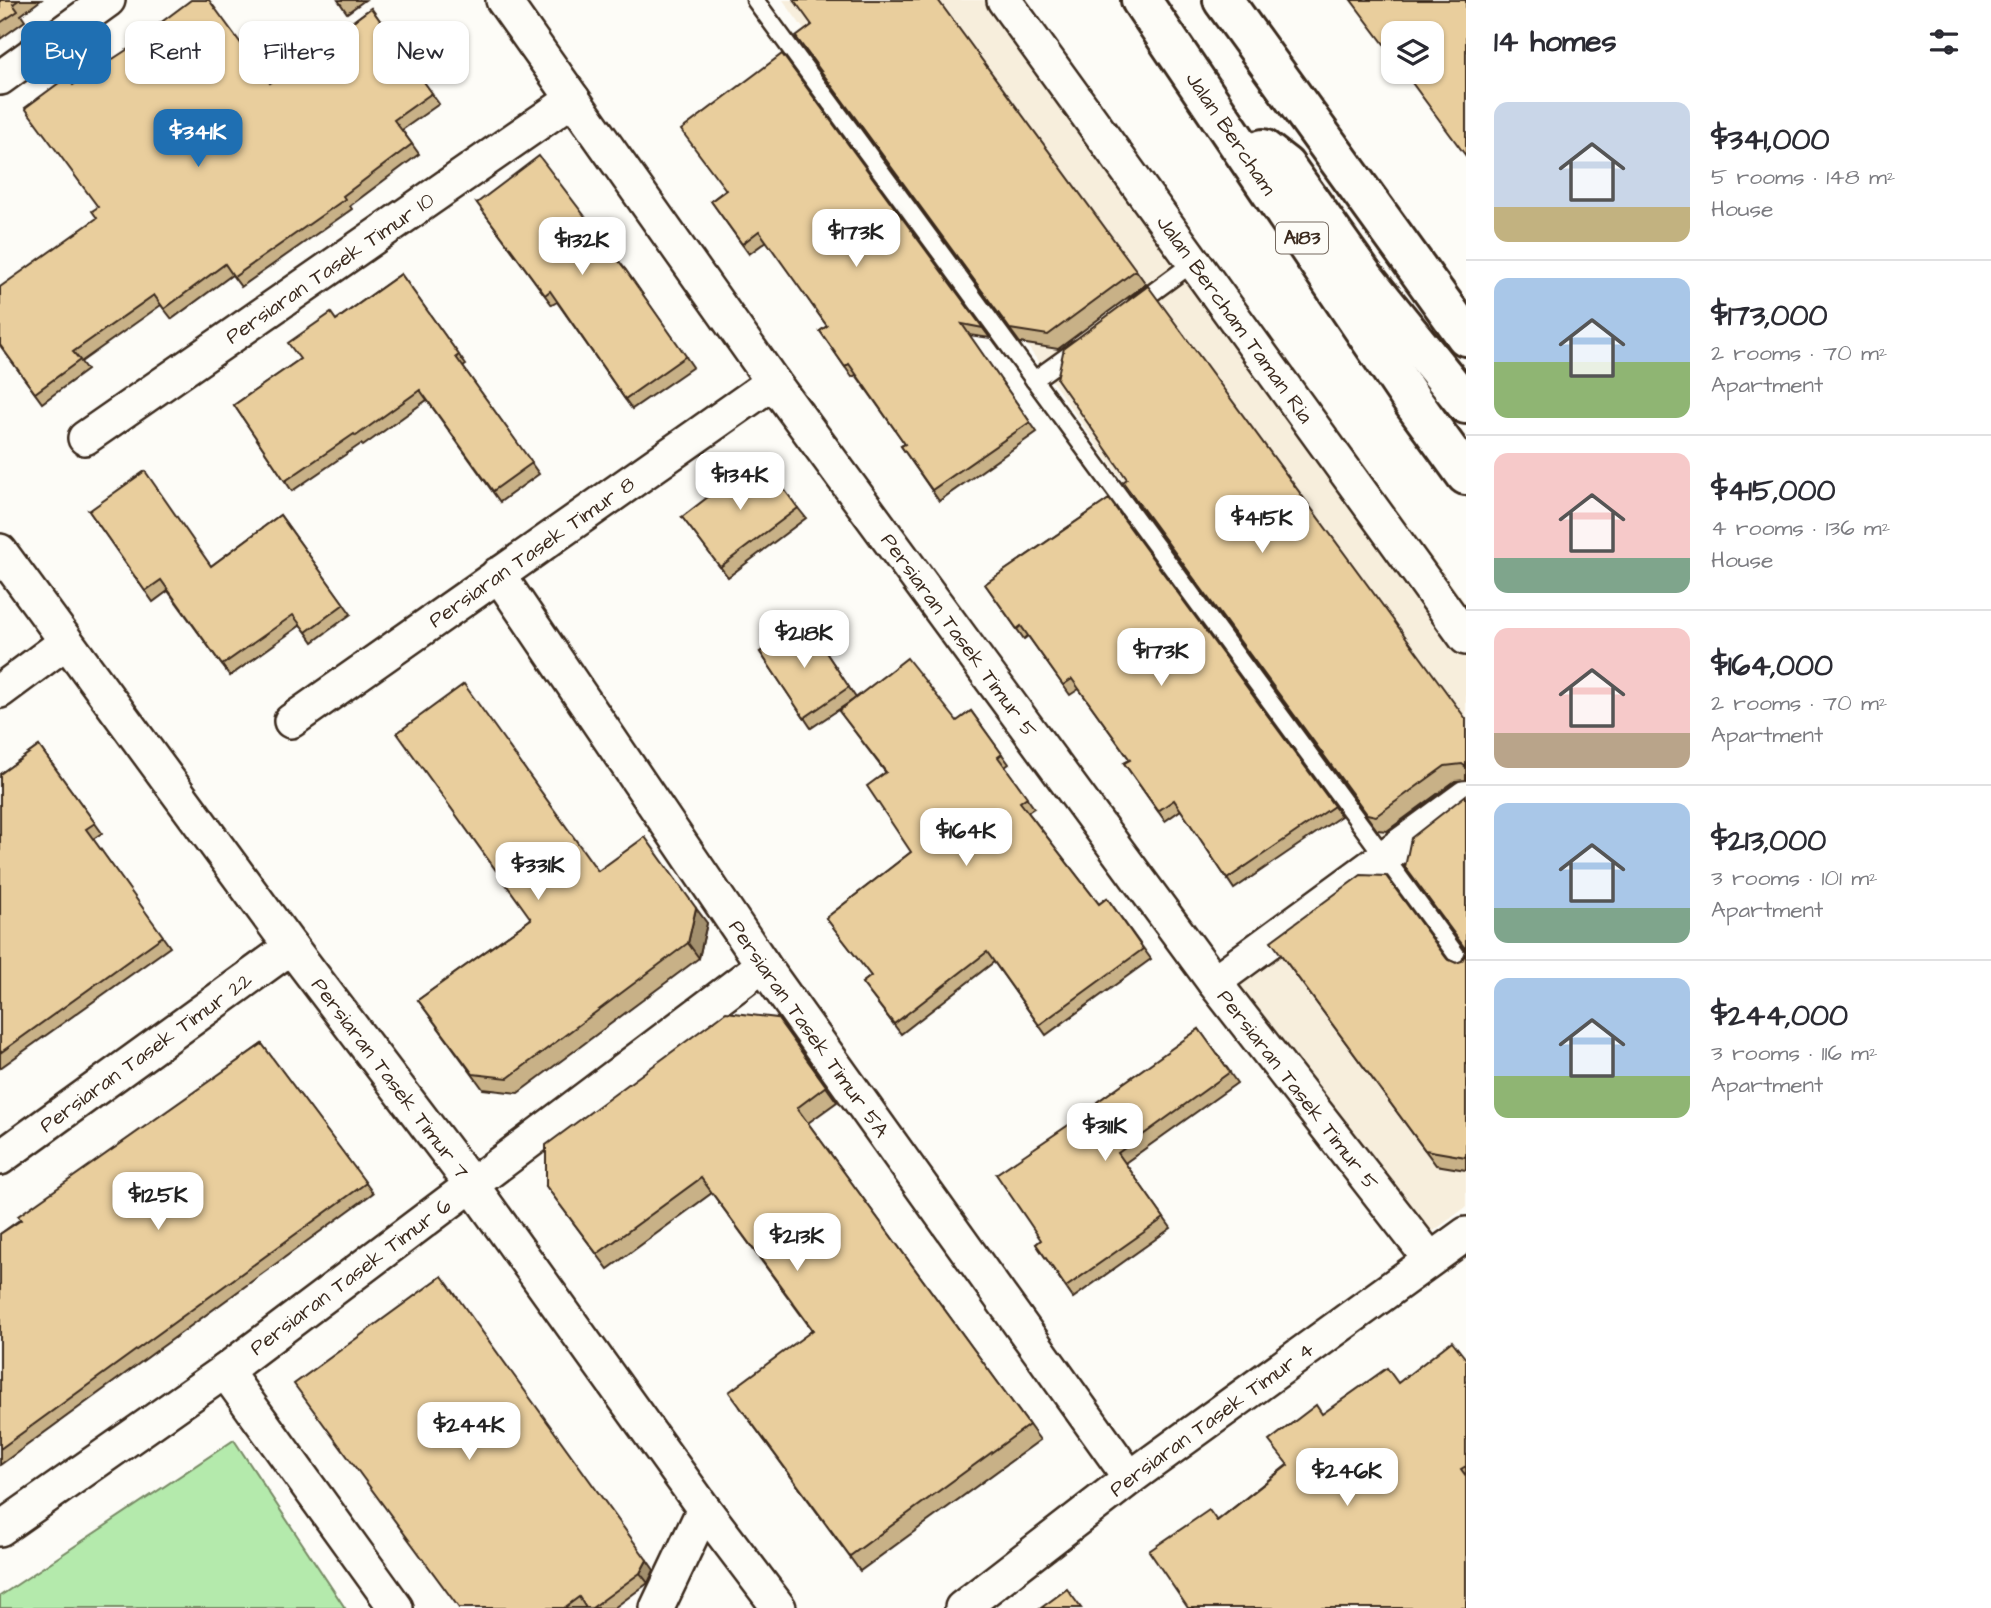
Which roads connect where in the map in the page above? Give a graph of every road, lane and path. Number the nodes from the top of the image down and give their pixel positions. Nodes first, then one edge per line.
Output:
1 (108, 0) edge
2 (503, 0) edge
3 (755, 0) edge
4 (1004, 0) edge
5 (1141, 0) edge
6 (1223, 0) edge
7 (0, 78) edge
8 (573, 99) junction
9 (1217, 112) junction
10 (1194, 262) junction
11 (1119, 317) edge
12 (1466, 336) edge
13 (1087, 341) edge
14 (1034, 380) junction
15 (773, 382) junction
16 (1466, 404) edge
17 (85, 438) dead end
18 (1466, 475) edge
19 (0, 551) edge
20 (498, 574) junction
21 (1466, 638) edge
22 (66, 642) junction
23 (0, 691) edge
24 (291, 721) dead end
25 (1466, 797) edge
26 (1384, 858) junction
27 (291, 947) junction
28 (763, 965) junction
29 (1466, 968) edge
30 (1214, 982) junction
31 (0, 1158) edge
32 (471, 1184) junction
33 (1466, 1234) edge
34 (1430, 1259) junction
35 (225, 1371) junction
36 (1130, 1478) junction
37 (704, 1508) junction
38 (0, 1529) edge
39 (396, 1608) edge
40 (657, 1608) edge
41 (779, 1608) edge
42 (962, 1608) edge

1 - 7 street
2 - 8 street, Persiaran Tasek Timur 5
3 - 14 lane
4 - 10 street, Jalan Bercham Taman Ria
5 - 9 main road, Jalan Bercham / A183
6 - 12 main road
8 - 15 street, Persiaran Tasek Timur 5
8 - 17 street, Persiaran Tasek Timur 10
9 - 16 main road
9 - 18 main road, Jalan Bercham / A183
10 - 11 lane
10 - 21 street, Jalan Bercham Taman Ria
13 - 14 lane
14 - 26 lane
15 - 20 street, Persiaran Tasek Timur 8
15 - 30 street, Persiaran Tasek Timur 5
19 - 22 street, Persiaran Tasek Timur 7
20 - 24 street, Persiaran Tasek Timur 8
20 - 28 street, Persiaran Tasek Timur 5A
22 - 23 street
22 - 27 street, Persiaran Tasek Timur 7
25 - 26 street
26 - 29 lane
26 - 30 street
27 - 31 street, Persiaran Tasek Timur 22
27 - 32 street, Persiaran Tasek Timur 7
28 - 32 street, Persiaran Tasek Timur 6
28 - 36 street, Persiaran Tasek Timur 5A
30 - 34 street, Persiaran Tasek Timur 5
32 - 35 street, Persiaran Tasek Timur 6
32 - 37 street, Persiaran Tasek Timur 7
33 - 34 street, Persiaran Tasek Timur 4
34 - 36 street, Persiaran Tasek Timur 4
35 - 38 street, Persiaran Tasek Timur 6
35 - 39 street
36 - 42 street, Persiaran Tasek Timur 4
37 - 40 street
37 - 41 street, Persiaran Tasek Timur 7

